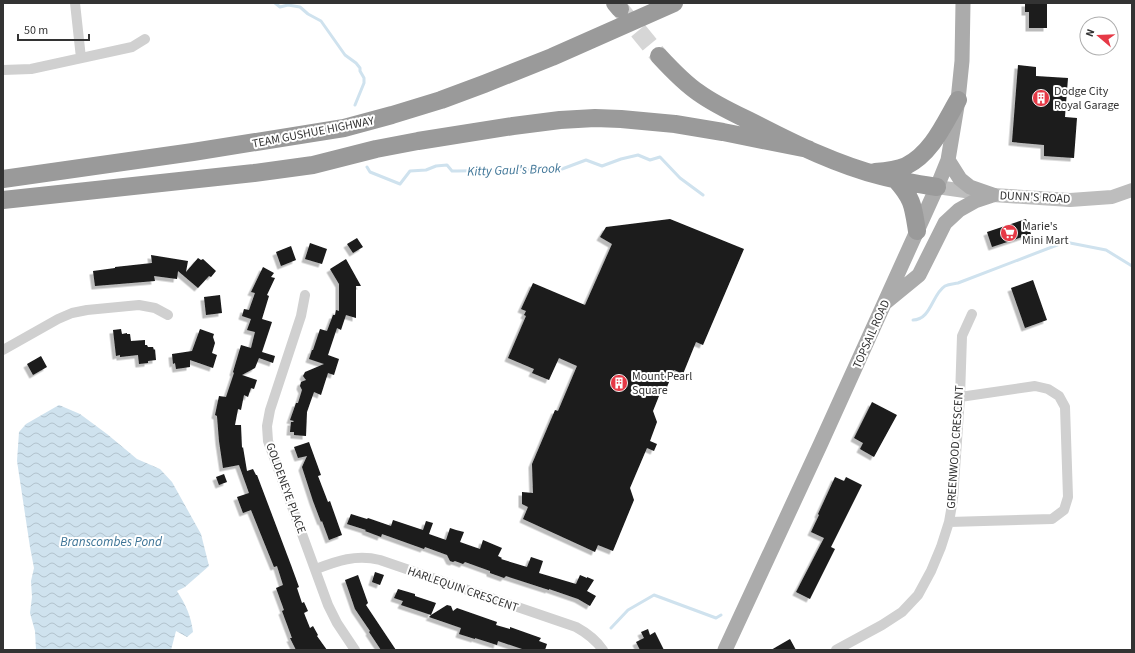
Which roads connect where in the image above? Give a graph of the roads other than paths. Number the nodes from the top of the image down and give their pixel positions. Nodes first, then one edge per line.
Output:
1 (75, 3) edge
2 (674, 3) edge
3 (963, 3) edge
4 (145, 39) dead end
5 (658, 56) tunnel mouth
6 (81, 58) junction
7 (3, 70) edge
8 (958, 100) junction
9 (808, 149) junction
10 (948, 160) junction
11 (868, 172) junction
12 (3, 179) edge
13 (896, 180) junction
14 (937, 187) junction
15 (1132, 190) edge
16 (993, 195) junction
17 (3, 200) edge
18 (917, 231) junction
19 (305, 295) dead end
20 (884, 304) junction
21 (972, 314) dead end
22 (168, 315) dead end
23 (3, 350) edge
24 (960, 397) junction
25 (949, 522) junction
26 (316, 569) junction
27 (355, 650) edge
28 (603, 650) edge
29 (725, 650) edge
30 (836, 650) edge

1 - 6 street
2 - 12 highway, TEAM GUSHUE HIGHWAY
3 - 8 main road, TOPSAIL ROAD
4 - 6 street
5 - 9 highway
6 - 7 street
8 - 10 main road, TOPSAIL ROAD
8 - 11 highway
9 - 11 highway
9 - 17 highway
10 - 14 main road, TOPSAIL ROAD
10 - 16 main road
11 - 13 highway
13 - 14 highway
13 - 18 highway
14 - 16 main road, DUNN'S ROAD
14 - 18 main road, TOPSAIL ROAD
15 - 16 main road, DUNN'S ROAD
16 - 20 main road
18 - 20 main road, TOPSAIL ROAD
19 - 26 street, GOLDENEYE PLACE
20 - 29 main road, TOPSAIL ROAD
21 - 24 street, GREENWOOD CRESCENT
22 - 23 street
24 - 25 street, GREENWOOD CRESCENT
24 - 25 street
25 - 30 street, GREENWOOD CRESCENT
26 - 27 street, GOLDENEYE PLACE
26 - 28 street, HARLEQUIN CRESCENT

